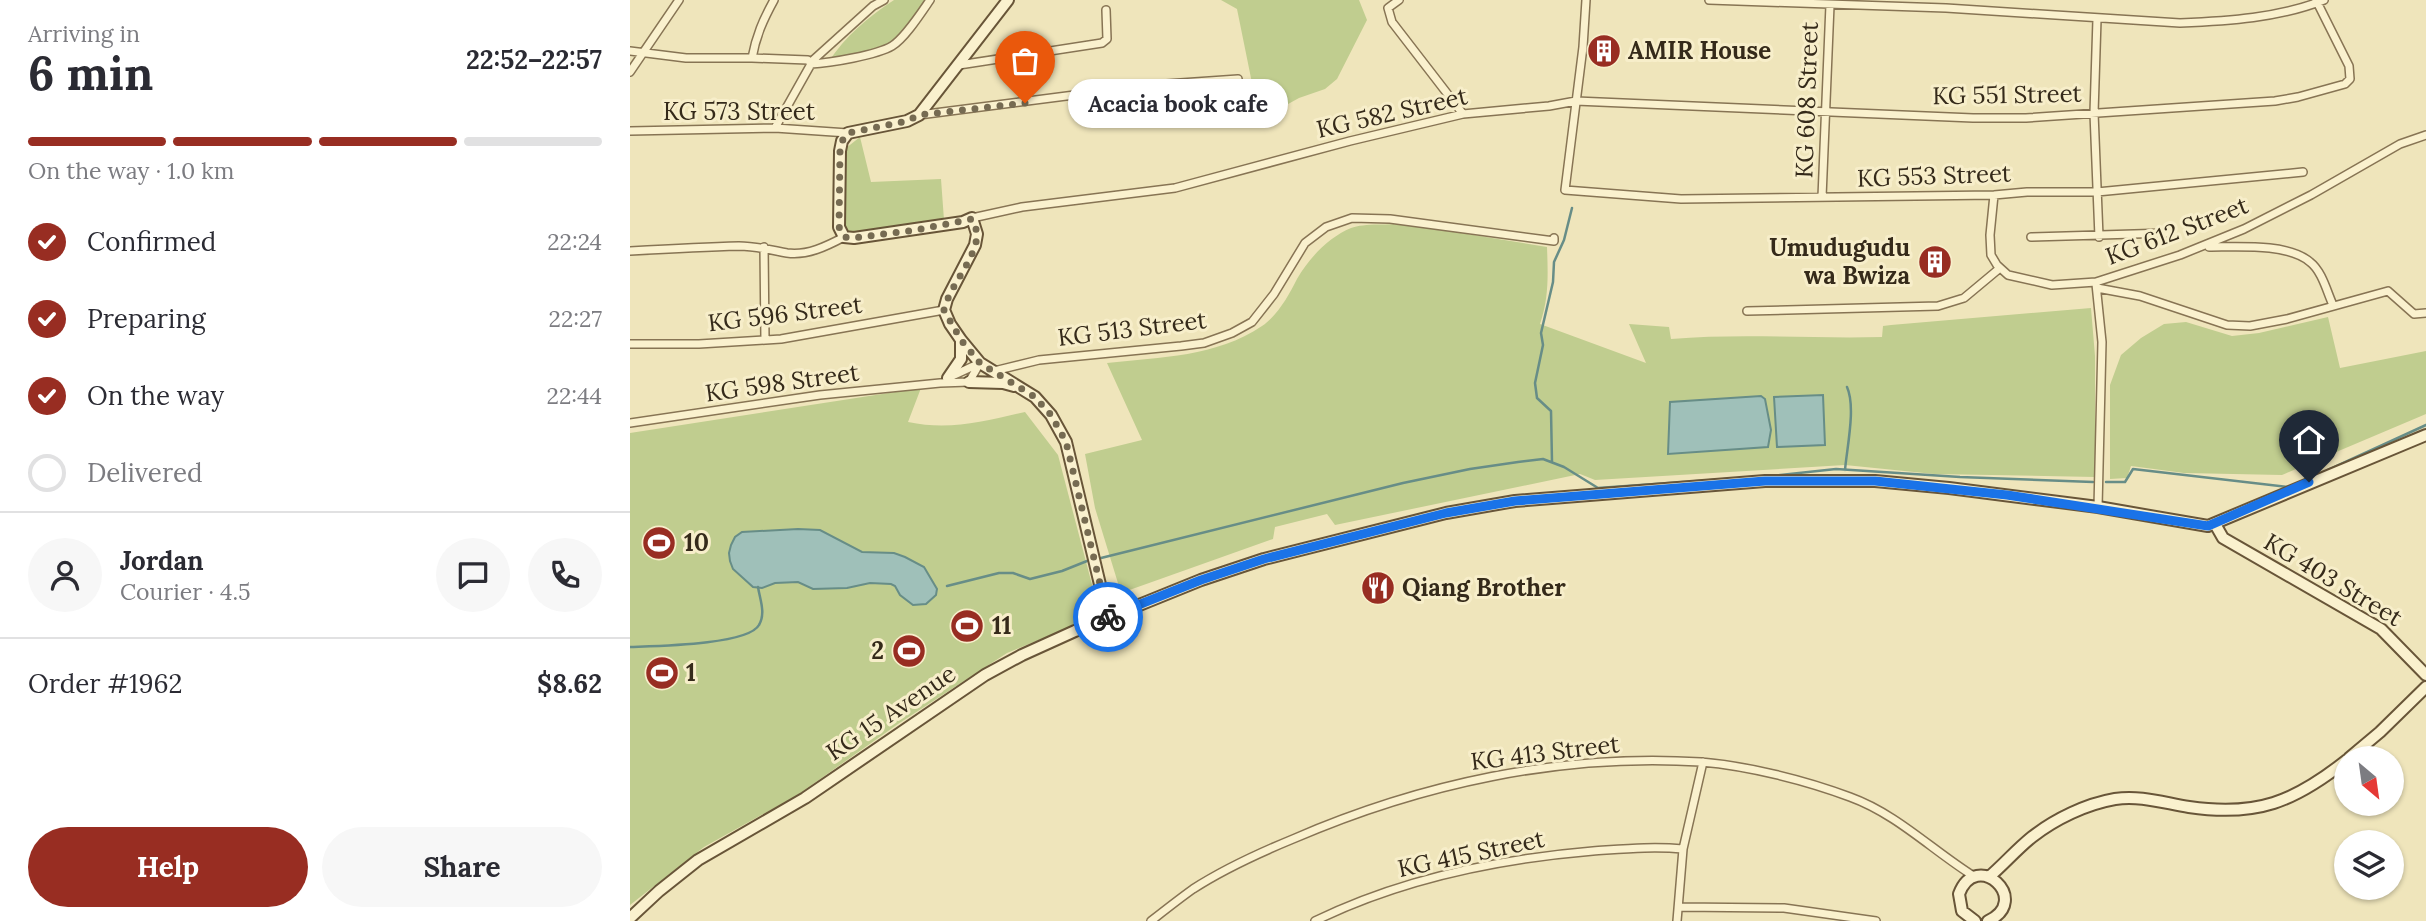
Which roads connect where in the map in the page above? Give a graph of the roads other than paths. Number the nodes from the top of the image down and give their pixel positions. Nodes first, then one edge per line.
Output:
1 (679, 0) edge
2 (775, 0) edge
3 (884, 0) edge
4 (930, 0) edge
5 (1008, 0) edge
6 (1399, 0) edge
7 (1586, 0) edge
8 (1709, 0) edge
9 (2319, 1) edge
10 (1386, 4) edge
11 (1830, 5) junction
12 (1106, 10) dead end
13 (2096, 19) junction
14 (630, 51) edge
15 (643, 53) junction
16 (752, 58) junction
17 (811, 63) junction
18 (959, 65) junction
19 (630, 72) edge
20 (1238, 79) dead end
21 (1576, 101) junction
22 (1826, 112) junction
23 (2094, 113) junction
24 (1463, 114) junction
25 (919, 115) junction
26 (775, 128) junction
27 (630, 131) edge
28 (848, 133) junction
29 (2426, 135) edge
30 (2303, 172) dead end
31 (2097, 192) junction
32 (1994, 195) junction
33 (1822, 198) junction
34 (972, 219) junction
35 (2168, 233) dead end
36 (844, 237) junction
37 (2031, 237) dead end
38 (2099, 237) junction
39 (1554, 238) dead end
40 (764, 247) junction
41 (2204, 247) junction
42 (630, 251) edge
43 (2000, 268) junction
44 (2096, 285) junction
45 (2333, 305) junction
46 (944, 310) junction
47 (1747, 311) dead end
48 (2426, 313) edge
49 (765, 340) junction
50 (961, 340) junction
51 (630, 344) edge
52 (980, 363) junction
53 (994, 371) junction
54 (944, 380) junction
55 (969, 382) junction
56 (1026, 390) junction
57 (630, 423) edge
58 (2426, 435) edge
59 (2098, 507) junction
60 (2215, 524) junction
61 (1108, 618) junction
62 (2426, 675) edge
63 (2426, 687) edge
64 (2363, 746) edge
65 (1703, 762) junction
66 (2334, 769) edge
67 (1683, 849) junction
68 (1952, 862) junction
69 (2006, 862) junction
70 (1975, 877) junction
71 (1989, 877) junction
72 (1964, 884) junction
73 (2000, 884) junction
74 (1679, 907) junction
75 (630, 918) edge
76 (1972, 920) edge
77 (1151, 921) edge
78 (1315, 921) edge
79 (1677, 921) edge
80 (1876, 921) edge
81 (1988, 921) edge

1 - 15 street
2 - 16 street
3 - 17 street
4 - 17 street
5 - 18 main road
6 - 10 street
7 - 21 street
8 - 11 street
9 - 13 street
9 - 23 street, KG 551 Street
10 - 24 street
11 - 13 street
11 - 22 street, KG 608 Street
12 - 18 street
13 - 23 street
14 - 15 street
15 - 16 street
15 - 19 street
16 - 17 street
17 - 26 street
18 - 25 main road
20 - 25 street
21 - 22 street, KG 551 Street
21 - 24 street, KG 582 Street
21 - 33 street, KG 553 Street
22 - 23 street, KG 551 Street
22 - 33 street, KG 608 Street
23 - 31 street
24 - 34 street, KG 582 Street
25 - 28 main road
26 - 27 street, KG 573 Street
26 - 28 street, KG 573 Street
28 - 36 main road
29 - 41 street, KG 612 Street
30 - 31 street, KG 553 Street
31 - 32 street, KG 553 Street
31 - 38 street
32 - 33 street, KG 553 Street
32 - 43 street
34 - 36 main road
34 - 46 main road
35 - 38 street
36 - 40 street
37 - 38 street
39 - 53 street, KG 513 Street
40 - 42 street
40 - 49 street
41 - 44 street, KG 612 Street
41 - 45 street
43 - 44 street, KG 612 Street
43 - 47 street
44 - 45 street
44 - 59 street
45 - 48 street
46 - 49 street, KG 596 Street
46 - 50 main road
49 - 51 street, KG 596 Street
50 - 52 main road
50 - 54 main road
52 - 53 main road
52 - 54 street, KG 598 Street
52 - 55 street
53 - 56 main road
54 - 55 street, KG 598 Street
54 - 57 street, KG 598 Street
55 - 56 main road
56 - 61 main road
58 - 60 main road, KG 15 Avenue
59 - 60 main road, KG 15 Avenue
59 - 61 main road, KG 15 Avenue
60 - 62 main road, KG 403 Street
61 - 75 main road, KG 15 Avenue
63 - 64 main road
65 - 67 street
65 - 68 street, KG 413 Street
65 - 77 street, KG 413 Street
66 - 69 main road
67 - 74 street
67 - 78 street, KG 415 Street
68 - 70 street, KG 413 Street
68 - 72 street, KG 413 Street
69 - 71 main road
69 - 73 main road
70 - 71 main road
70 - 72 main road
71 - 73 main road
72 - 76 main road
73 - 81 main road
74 - 79 street
74 - 80 street

